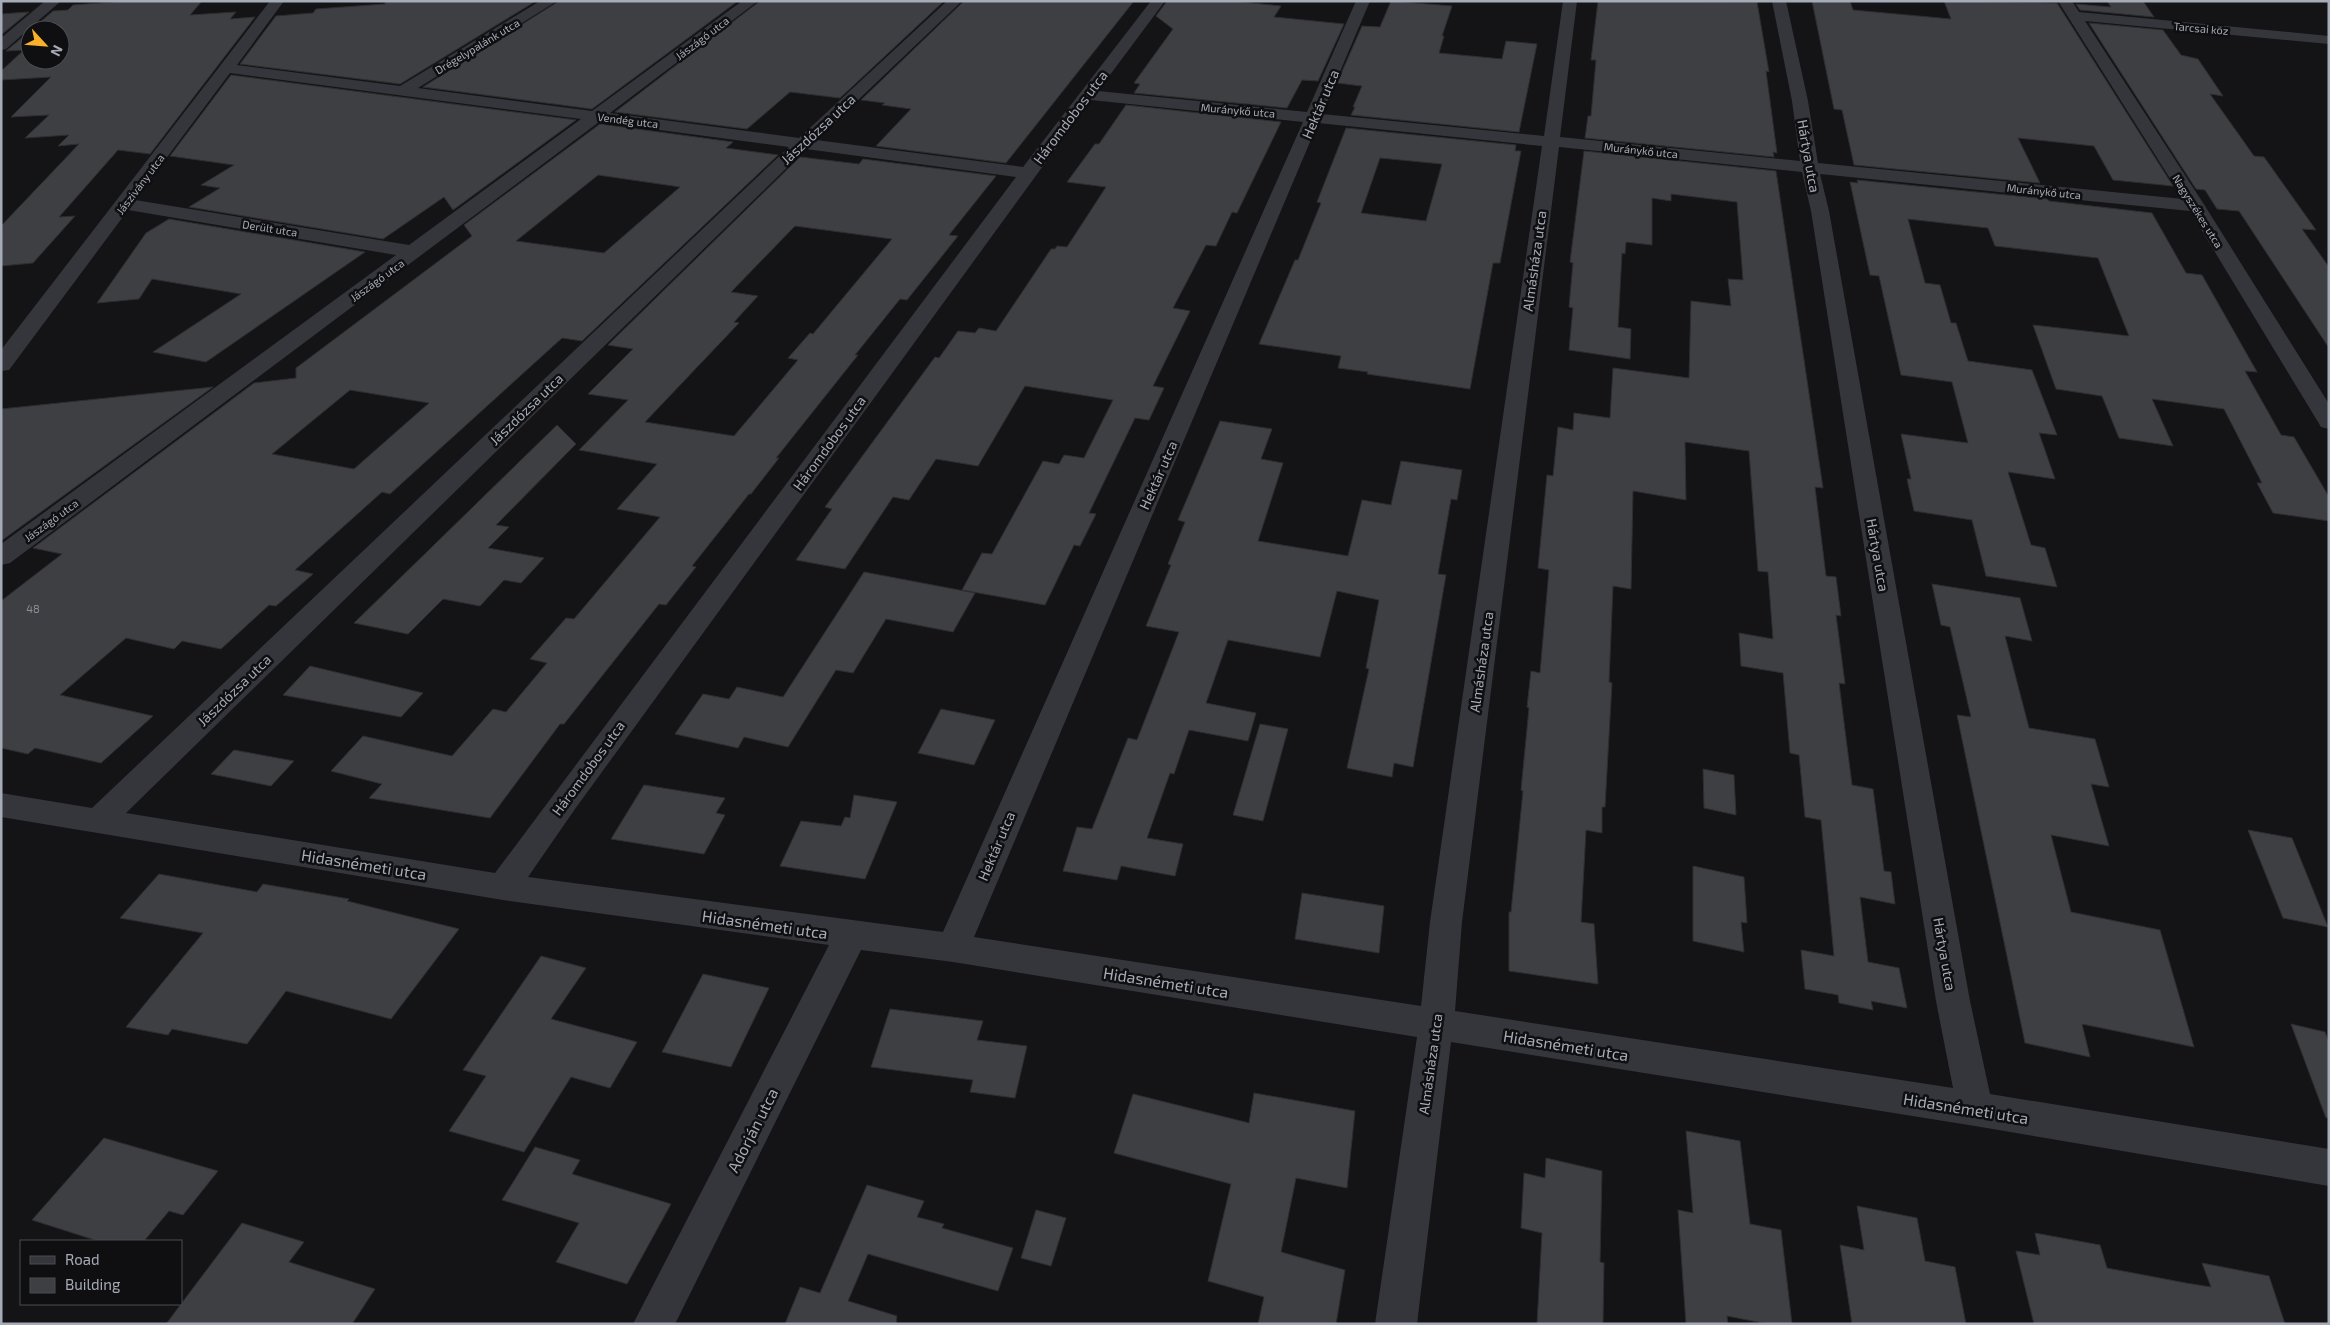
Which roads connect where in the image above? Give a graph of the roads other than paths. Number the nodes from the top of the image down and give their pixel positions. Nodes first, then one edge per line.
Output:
1 (54, 1) edge
2 (277, 1) edge
3 (550, 1) edge
4 (752, 1) edge
5 (955, 1) edge
6 (1158, 1) edge
7 (1363, 1) edge
8 (1570, 1) edge
9 (1780, 1) edge
10 (2069, 9) edge
11 (2329, 40) edge
12 (1, 46) edge
13 (228, 68) junction
14 (404, 90) junction
15 (1086, 95) junction
16 (597, 116) junction
17 (1314, 117) junction
18 (1551, 141) junction
19 (803, 143) junction
20 (1810, 168) junction
21 (1028, 173) junction
22 (125, 204) junction
23 (2196, 206) junction
24 (415, 252) junction
25 (1, 365) edge
26 (2329, 422) edge
27 (1, 557) edge
28 (1, 805) edge
29 (99, 820) junction
30 (503, 887) junction
31 (851, 936) junction
32 (953, 948) junction
33 (1436, 1025) junction
34 (1974, 1109) junction
35 (2329, 1168) edge
36 (652, 1324) edge
37 (1396, 1324) edge

1 - 12 street
2 - 13 street, Jászivány utca
3 - 14 street, Drégelypalánk utca
4 - 16 street, Jászágó utca
5 - 19 street, Jászdózsa utca
6 - 15 street, Háromdobos utca
7 - 17 street, Hektár utca
8 - 18 street, Almásháza utca
9 - 20 street, Hártya utca
10 - 11 street, Tarcsai köz
10 - 23 street, Nagyszékes utca
13 - 14 street, Vendég utca
13 - 22 street, Jászivány utca
14 - 16 street, Vendég utca
15 - 17 street, Muránykő utca
15 - 21 street, Háromdobos utca
16 - 19 street, Vendég utca
16 - 24 street, Jászágó utca
17 - 18 street, Muránykő utca
17 - 32 street, Hektár utca
18 - 20 street, Muránykő utca
18 - 33 street, Almásháza utca
19 - 21 street, Vendég utca
19 - 29 street, Jászdózsa utca
20 - 23 street, Muránykő utca
20 - 34 street, Hártya utca
21 - 30 street, Háromdobos utca
22 - 24 street, Derült utca
22 - 25 street, Jászivány utca
23 - 26 street, Nagyszékes utca
24 - 27 street, Jászágó utca
28 - 29 street, Hidasnémeti utca
29 - 30 street, Hidasnémeti utca
30 - 31 street, Hidasnémeti utca
31 - 32 street, Hidasnémeti utca
31 - 36 street, Adorján utca
32 - 33 street, Hidasnémeti utca
33 - 34 street, Hidasnémeti utca
33 - 37 street, Almásháza utca
34 - 35 street, Hidasnémeti utca

